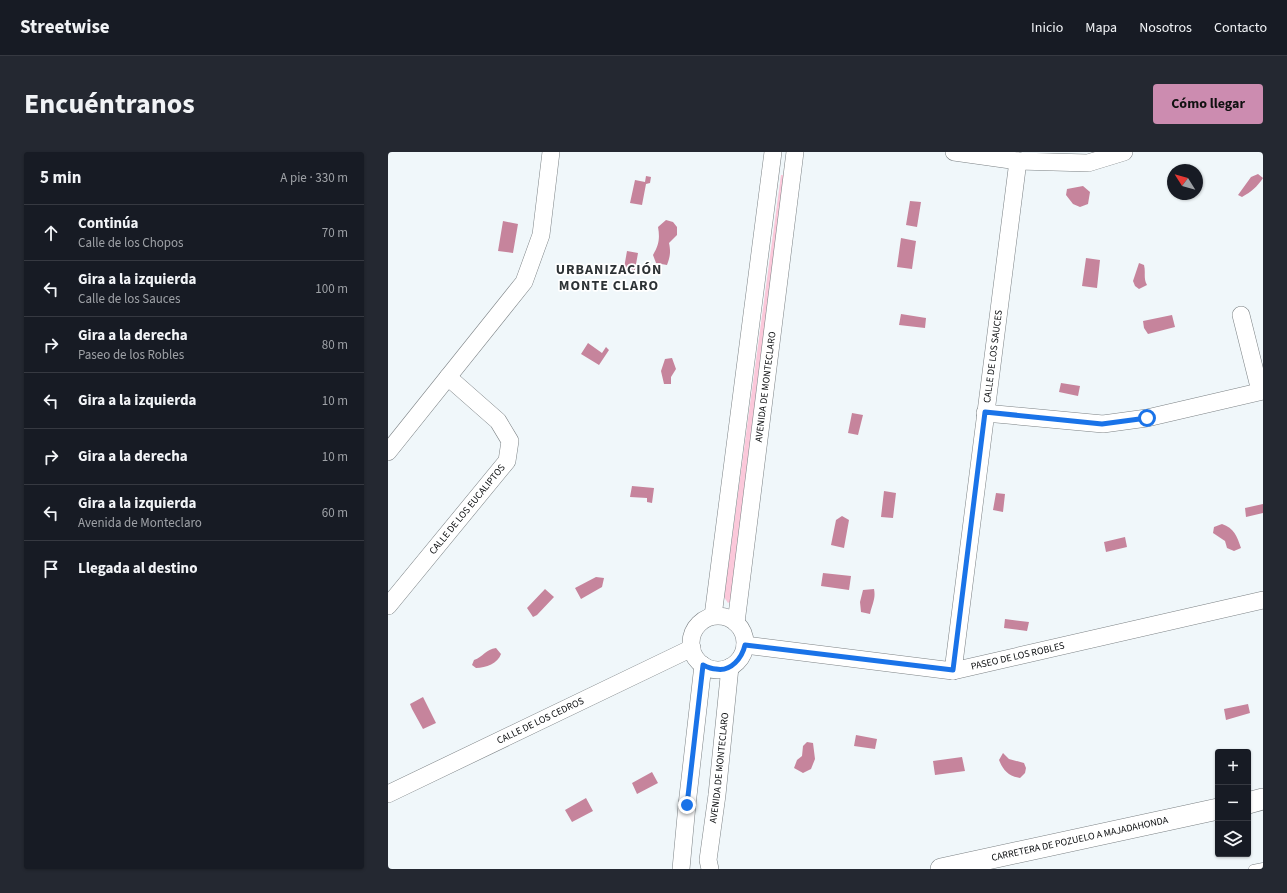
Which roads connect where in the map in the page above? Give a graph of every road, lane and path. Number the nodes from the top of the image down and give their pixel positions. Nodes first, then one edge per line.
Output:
1 (552, 152) edge
2 (773, 152) edge
3 (795, 152) edge
4 (954, 152) edge
5 (1124, 152) edge
6 (1018, 161) junction
7 (1241, 315) dead end
8 (448, 377) junction
9 (1261, 391) edge
10 (985, 412) junction
11 (388, 452) edge
12 (1263, 600) edge
13 (388, 606) edge
14 (712, 616) junction
15 (736, 623) junction
16 (745, 645) junction
17 (692, 648) junction
18 (703, 665) junction
19 (730, 667) junction
20 (953, 670) junction
21 (388, 794) edge
22 (1263, 799) edge
23 (1251, 801) edge
24 (1215, 810) edge
25 (1263, 867) edge
26 (681, 869) edge
27 (710, 869) edge
28 (942, 869) edge
29 (1253, 869) edge

1 - 8 street
2 - 14 street
3 - 15 street, AVENIDA DE MONTECLARO
4 - 6 street
5 - 6 street
6 - 10 street, CALLE DE LOS SAUCES
7 - 9 street
8 - 11 street
8 - 13 street, CALLE DE LOS EUCALIPTOS
9 - 10 street
10 - 20 street, CALLE DE LOS SAUCES
12 - 20 street, PASEO DE LOS ROBLES
14 - 15 street
14 - 17 street
15 - 16 street
16 - 19 street
16 - 20 street, PASEO DE LOS ROBLES
17 - 18 street
17 - 21 street, CALLE DE LOS CEDROS
18 - 19 street
18 - 26 street
19 - 27 street, AVENIDA DE MONTECLARO
22 - 23 street
24 - 28 street, CARRETERA DE POZUELO A MAJADAHONDA
25 - 29 lane

